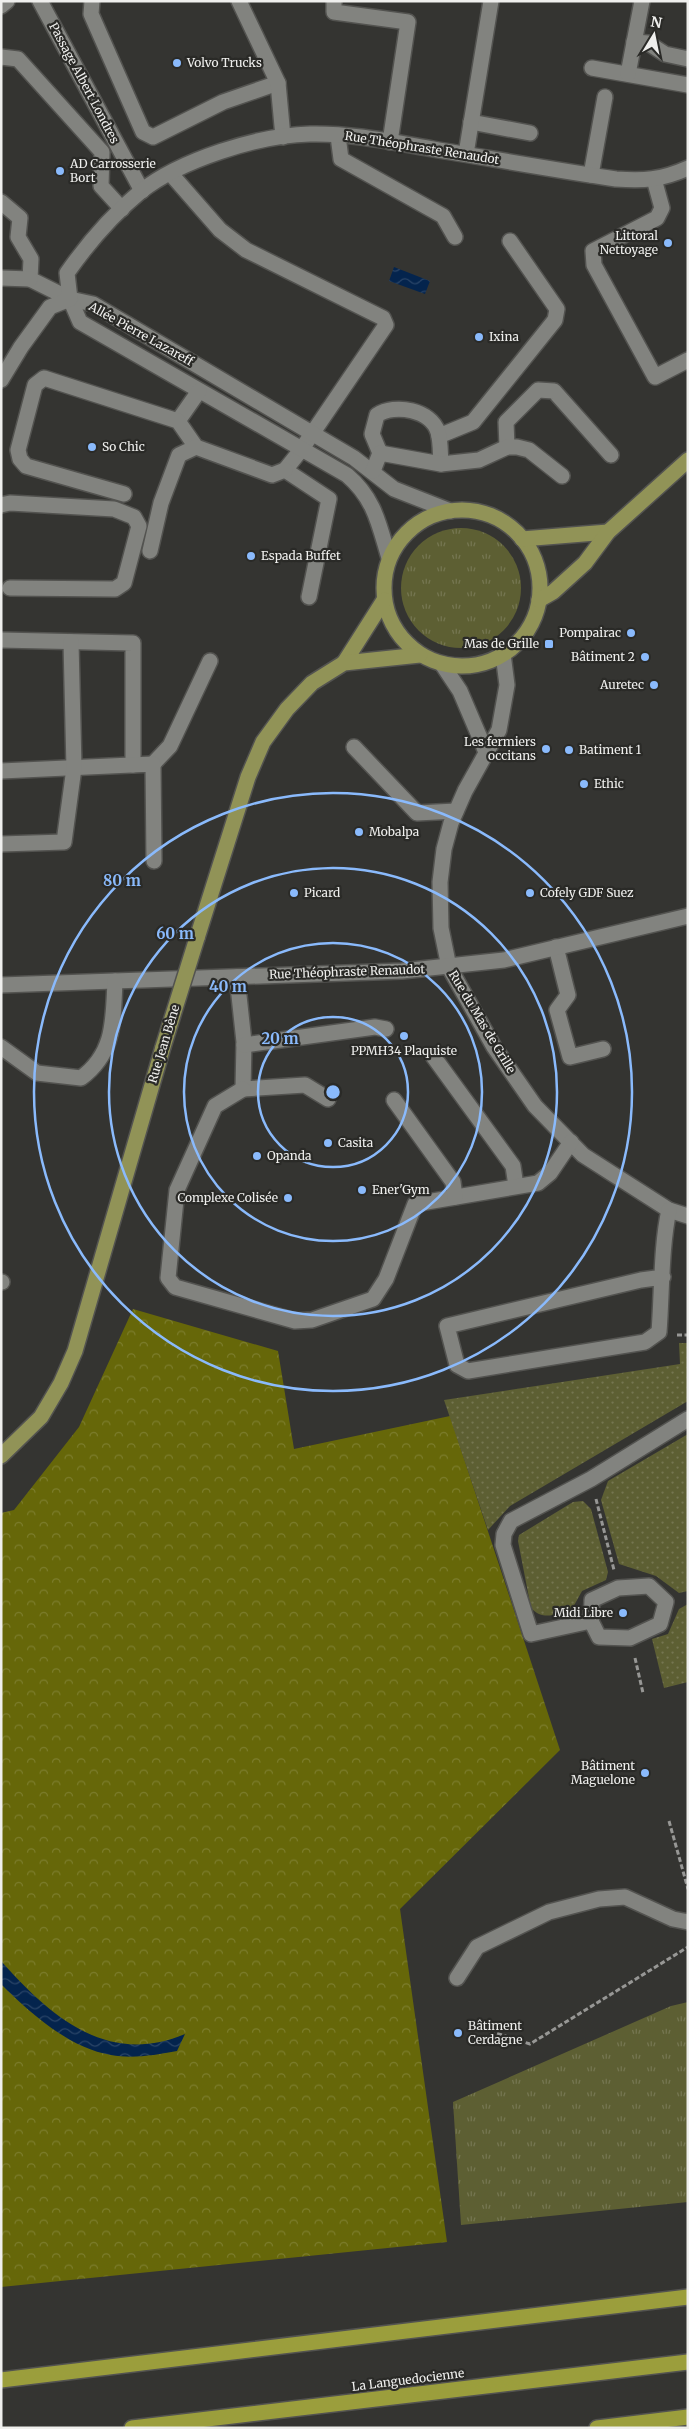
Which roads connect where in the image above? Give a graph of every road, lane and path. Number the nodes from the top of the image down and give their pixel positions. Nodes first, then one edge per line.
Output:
1 (7, 1) edge
2 (40, 1) edge
3 (92, 1) edge
4 (239, 1) edge
5 (334, 1) edge
6 (491, 1) edge
7 (642, 1) edge
8 (1, 6) edge
9 (634, 42) junction
10 (1, 57) edge
11 (688, 59) edge
12 (592, 68) dead end
13 (628, 74) junction
14 (278, 83) junction
15 (688, 85) edge
16 (605, 97) dead end
17 (471, 122) junction
18 (530, 133) dead end
19 (338, 136) junction
20 (283, 137) junction
21 (390, 142) junction
22 (466, 154) junction
23 (688, 168) edge
24 (171, 174) junction
25 (591, 175) junction
26 (654, 179) junction
27 (142, 191) junction
28 (1, 202) edge
29 (122, 209) junction
30 (454, 237) dead end
31 (510, 241) dead end
32 (1, 278) edge
33 (30, 279) junction
34 (70, 299) junction
35 (688, 360) edge
36 (1, 380) edge
37 (199, 391) junction
38 (178, 421) junction
39 (312, 433) junction
40 (439, 436) junction
41 (196, 447) junction
42 (507, 447) junction
43 (301, 450) junction
44 (380, 454) junction
45 (611, 455) dead end
46 (688, 460) edge
47 (440, 464) junction
48 (285, 470) junction
49 (373, 471) junction
50 (562, 476) dead end
51 (124, 494) dead end
52 (1, 505) edge
53 (450, 511) junction
54 (608, 532) junction
55 (522, 539) junction
56 (150, 551) dead end
57 (389, 558) junction
58 (10, 588) dead end
59 (309, 597) dead end
60 (384, 600) junction
61 (539, 600) junction
62 (1, 640) edge
63 (71, 642) junction
64 (503, 654) junction
65 (420, 655) junction
66 (210, 661) dead end
67 (344, 663) junction
68 (442, 664) junction
69 (354, 747) dead end
70 (486, 752) junction
71 (153, 764) junction
72 (133, 765) junction
73 (74, 768) junction
74 (1, 771) edge
75 (456, 811) junction
76 (1, 844) edge
77 (154, 861) dead end
78 (688, 916) edge
79 (556, 947) junction
80 (449, 967) junction
81 (237, 977) junction
82 (115, 981) junction
83 (1, 985) edge
84 (386, 1029) dead end
85 (244, 1045) junction
86 (1, 1047) edge
87 (603, 1049) dead end
88 (433, 1056) dead end
89 (243, 1089) junction
90 (328, 1099) dead end
91 (394, 1100) dead end
92 (571, 1142) junction
93 (516, 1186) junction
94 (455, 1197) junction
95 (670, 1210) junction
96 (688, 1216) edge
97 (663, 1277) junction
98 (688, 1419) edge
99 (15, 1444) junction
100 (1, 1451) edge
101 (1, 1456) edge
102 (591, 1479) junction
103 (618, 1588) junction
104 (591, 1621) junction
105 (630, 1638) junction
106 (643, 1693) dead end
107 (668, 1821) dead end
108 (688, 1889) edge
109 (688, 1922) edge
110 (688, 1947) edge
111 (457, 1978) dead end
112 (490, 2031) dead end
113 (688, 2297) edge
114 (688, 2362) edge
115 (1, 2380) edge
116 (688, 2417) edge
117 (132, 2428) edge
118 (597, 2428) edge

1 - 8 street
2 - 27 street, Passage Albert Londres
3 - 14 street
4 - 14 street
5 - 21 street
6 - 17 street
7 - 9 street
9 - 11 street
9 - 13 street
10 - 29 street
12 - 13 street
13 - 15 street
14 - 20 street
16 - 25 street
17 - 18 street
17 - 22 street
19 - 20 street, Rue Théophraste Renaudot
19 - 21 street, Rue Théophraste Renaudot
19 - 30 street
20 - 24 street, Rue Théophraste Renaudot
21 - 22 street, Rue Théophraste Renaudot
22 - 25 street, Rue Théophraste Renaudot
23 - 26 street, Rue Théophraste Renaudot
24 - 27 street, Rue Théophraste Renaudot
24 - 39 street
25 - 26 street, Rue Théophraste Renaudot
26 - 35 street
27 - 29 street, Rue Théophraste Renaudot
28 - 33 street
29 - 34 street, Rue Théophraste Renaudot
31 - 40 street
32 - 33 street
33 - 34 street
34 - 36 street
34 - 37 street, Allée Pierre Lazareff
34 - 39 street, Allée Pierre Lazareff
37 - 38 street
37 - 43 street, Allée Pierre Lazareff
38 - 41 street
38 - 51 street
39 - 43 street
39 - 49 street, Allée Pierre Lazareff
40 - 44 street
40 - 47 street
41 - 48 street
41 - 56 street
42 - 45 street
42 - 47 street
42 - 50 street
43 - 48 street
43 - 57 street, Allée Pierre Lazareff
44 - 47 street
44 - 49 street
46 - 54 main road
48 - 59 street
49 - 53 street, Allée Pierre Lazareff
52 - 58 street
53 - 55 main road
53 - 57 main road
54 - 55 main road
54 - 61 main road
55 - 61 main road
57 - 60 main road
60 - 65 main road
60 - 67 main road, Rue Jean Bène
61 - 64 main road
62 - 63 street
63 - 72 street
63 - 73 street
64 - 68 main road
64 - 70 street, Rue du Mas de Grille
65 - 67 main road, Rue Jean Bène
65 - 68 main road
66 - 71 street
67 - 99 main road, Rue Jean Bène, bridge
68 - 70 street
69 - 75 street
70 - 75 street, Rue du Mas de Grille
71 - 72 street
71 - 77 street
72 - 73 street
73 - 74 street
73 - 76 street
75 - 80 street, Rue du Mas de Grille
78 - 79 street, Rue Théophraste Renaudot
79 - 80 street, Rue Théophraste Renaudot
79 - 87 street
80 - 81 street, Rue Théophraste Renaudot
80 - 92 street, Rue du Mas de Grille
81 - 82 street, Rue Théophraste Renaudot
81 - 85 street
82 - 83 street, Rue Théophraste Renaudot
82 - 86 street
84 - 85 street
85 - 89 street
88 - 93 street
89 - 90 street
89 - 94 street
91 - 94 street
92 - 93 street
92 - 95 street, Rue du Mas de Grille
93 - 94 street
95 - 96 street, Rue du Mas de Grille
95 - 97 street
97 - 97 street
98 - 102 street
99 - 100 main road, Rue Jean Bène
99 - 101 main road, Rue Jean Bène
102 - 103 path
102 - 104 street
103 - 104 street
103 - 105 street
104 - 105 street
105 - 106 path
107 - 108 path
109 - 111 street
110 - 112 path
113 - 115 highway
114 - 117 highway, La Languedocienne
116 - 118 highway

